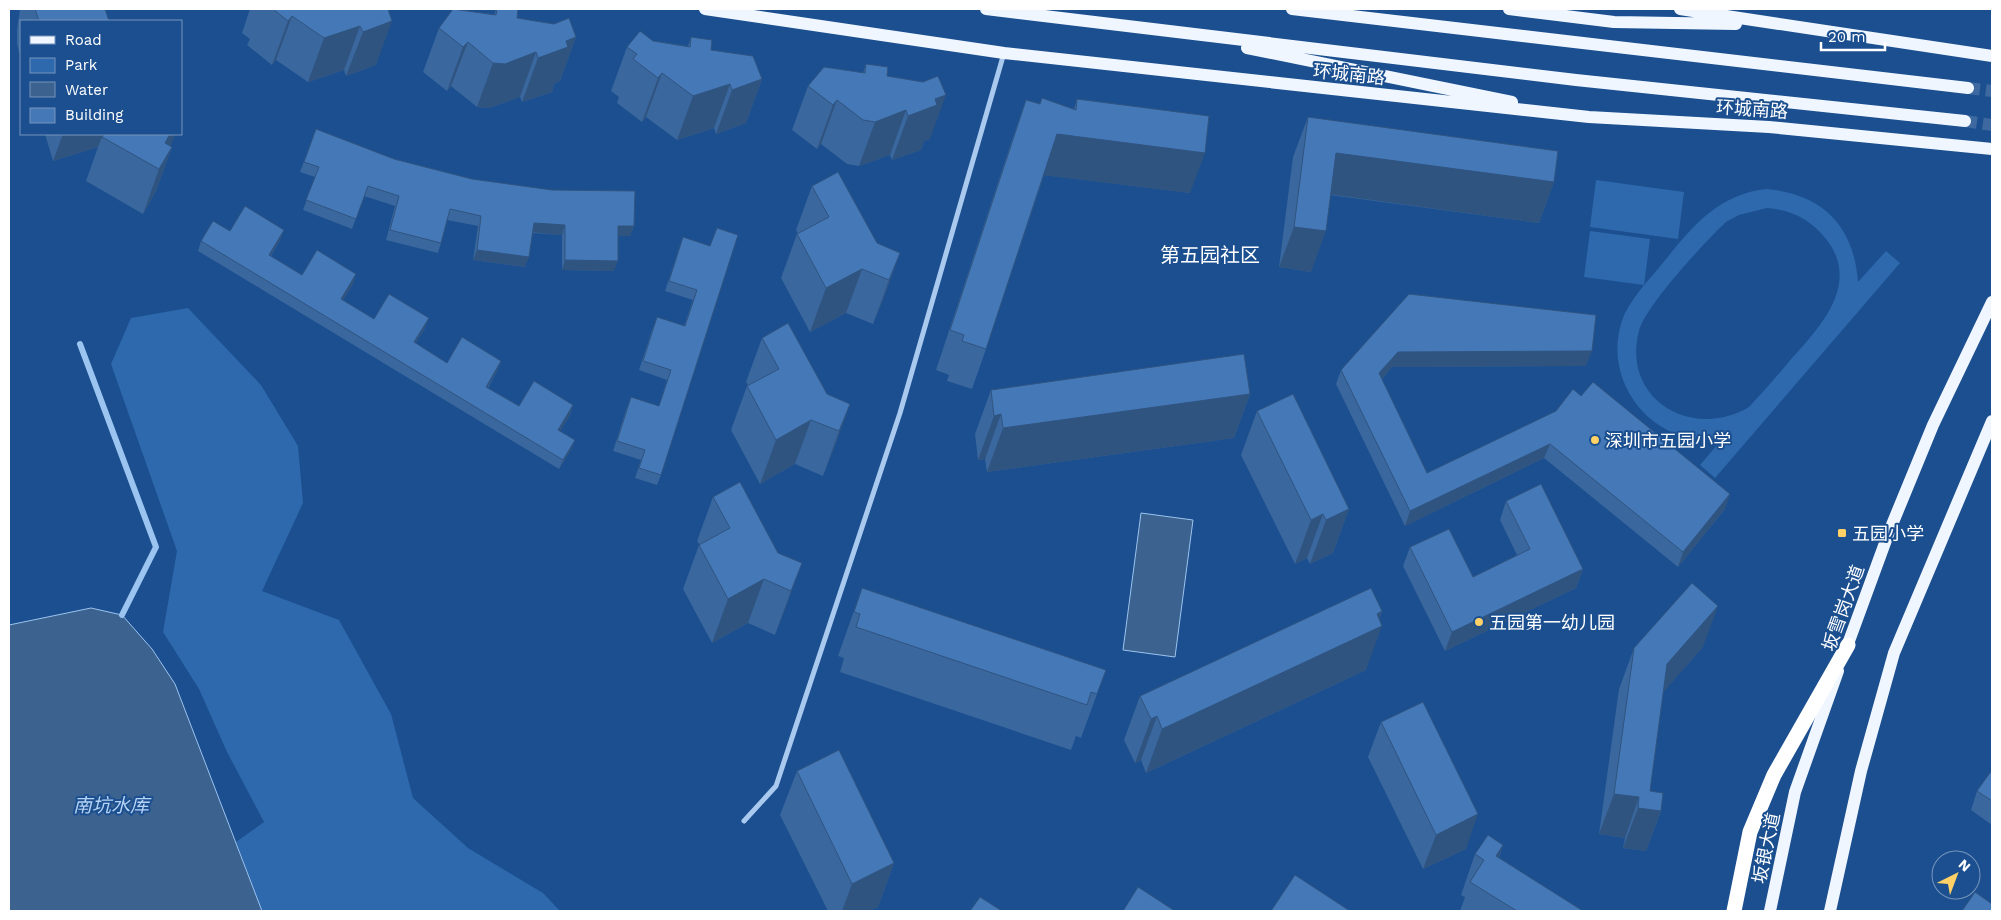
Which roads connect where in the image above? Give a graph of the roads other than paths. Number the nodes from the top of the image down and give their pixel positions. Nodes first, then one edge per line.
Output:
1 (705, 9) edge
2 (986, 9) edge
3 (1292, 9) edge
4 (1509, 9) edge
5 (1680, 9) edge
6 (1786, 25) junction
7 (1156, 30) junction
8 (1004, 53) junction
9 (1992, 56) edge
10 (1968, 88) tunnel mouth
11 (1589, 117) junction
12 (1965, 121) tunnel mouth
13 (1992, 149) edge
14 (1992, 302) edge
15 (1992, 422) edge
16 (1848, 644) junction
17 (1795, 792) joint
18 (744, 821) dead end
19 (1734, 911) edge
20 (1770, 911) edge
21 (1830, 911) edge

1 - 8 main road, 环城南路
2 - 7 main road, 环城南路
3 - 10 main road
4 - 6 main road
5 - 6 main road
6 - 9 main road
7 - 11 main road
7 - 12 main road, 环城南路
8 - 11 main road, 环城南路
8 - 18 street
11 - 13 main road, 环城南路
14 - 16 main road, 坂雪岗大道
15 - 21 main road
16 - 17 main road, 坂雪岗大道
16 - 19 highway
17 - 20 main road, 坂银大道

